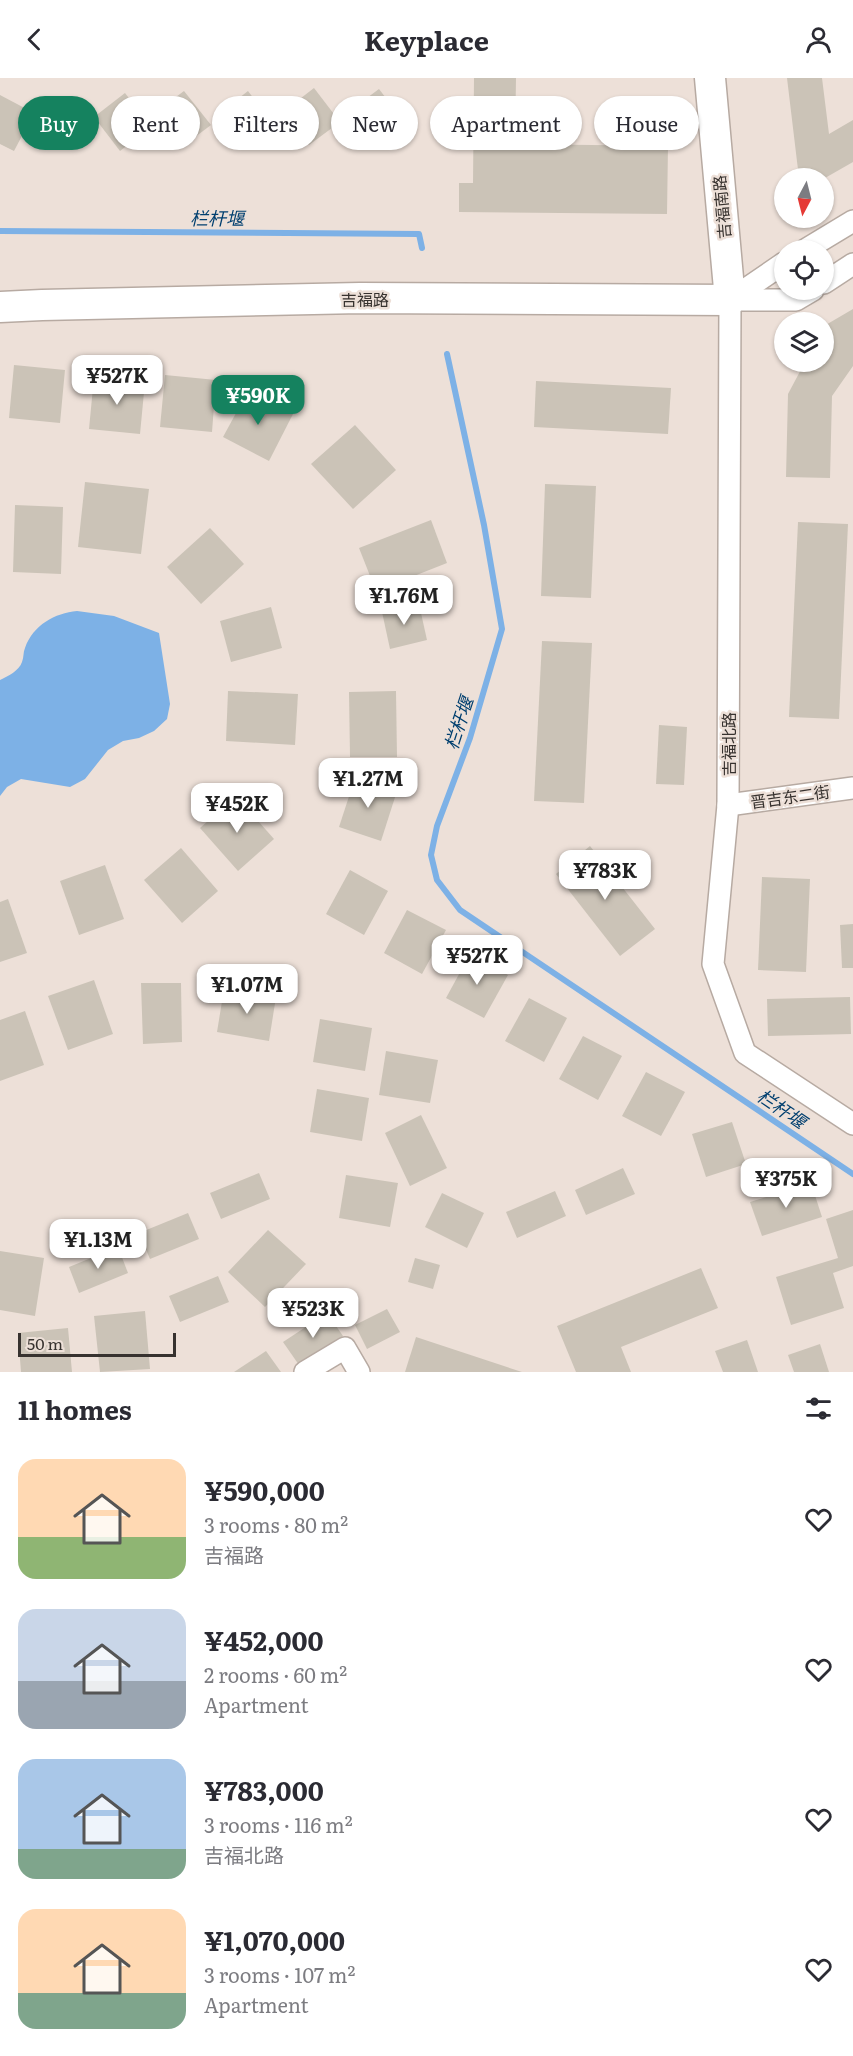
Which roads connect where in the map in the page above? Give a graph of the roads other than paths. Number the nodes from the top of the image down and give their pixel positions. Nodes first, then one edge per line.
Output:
1 (710, 78) edge
2 (853, 221) edge
3 (822, 240) edge
4 (853, 264) edge
5 (774, 270) edge
6 (834, 276) edge
7 (730, 300) junction
8 (774, 300) edge
9 (0, 307) edge
10 (853, 788) edge
11 (728, 805) junction
12 (853, 1124) edge
13 (305, 1372) edge
14 (358, 1372) edge

1 - 7 street, 吉福南路
2 - 3 street
4 - 6 street
5 - 7 street
7 - 8 street
7 - 9 street, 吉福路
7 - 11 street, 吉福北路
10 - 11 street, 晋吉东二街
11 - 12 street, 吉福北路
13 - 14 street

